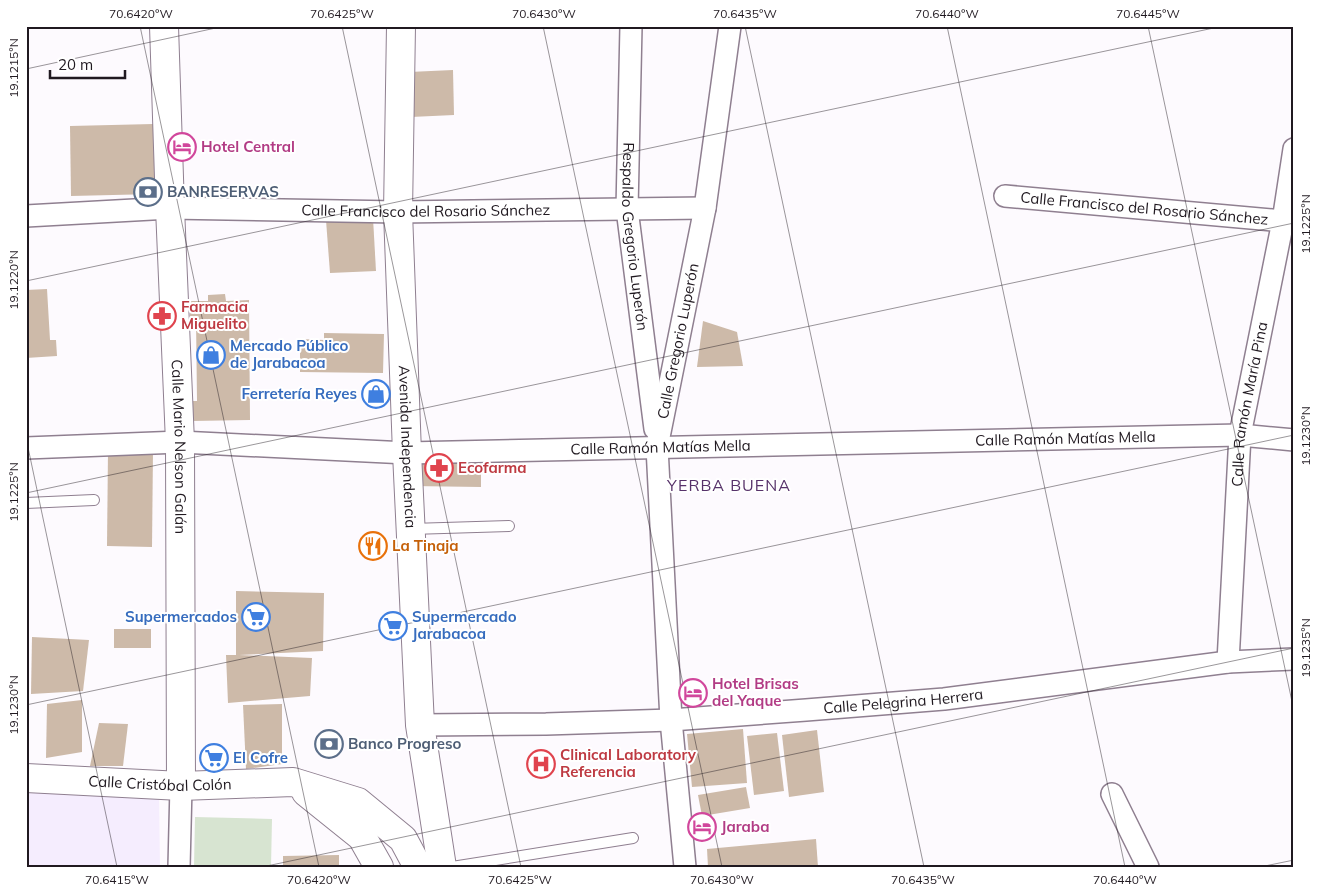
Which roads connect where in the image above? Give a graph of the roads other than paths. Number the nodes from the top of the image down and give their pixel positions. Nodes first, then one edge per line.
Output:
1 (164, 26) edge
2 (401, 26) edge
3 (631, 26) edge
4 (730, 26) edge
5 (1294, 149) edge
6 (1005, 196) dead end
7 (1290, 200) edge
8 (170, 208) junction
9 (706, 208) junction
10 (627, 209) junction
11 (398, 212) junction
12 (26, 216) edge
13 (1283, 221) junction
14 (1240, 435) junction
15 (1294, 440) edge
16 (180, 442) junction
17 (657, 447) junction
18 (26, 448) edge
19 (407, 453) junction
20 (94, 500) dead end
21 (26, 503) edge
22 (509, 526) dead end
23 (411, 528) junction
24 (1294, 659) edge
25 (1228, 662) junction
26 (671, 720) junction
27 (420, 725) junction
28 (26, 778) edge
29 (293, 782) junction
30 (181, 786) junction
31 (1112, 794) dead end
32 (633, 838) dead end
33 (179, 867) edge
34 (379, 867) edge
35 (418, 867) edge
36 (442, 867) edge
37 (452, 867) edge
38 (685, 867) edge
39 (1148, 867) edge

1 - 8 street, Calle Mario Nelson Galán
2 - 11 street, Avenida Independencia
3 - 10 street, Respaldo Gregorio Luperón
4 - 9 street, Calle Gregorio Luperón
5 - 7 street, Calle Ramón María Pina
6 - 13 street, Calle Francisco del Rosario Sánchez
7 - 13 street, Calle Ramón María Pina
8 - 11 street, Calle Francisco del Rosario Sánchez
8 - 12 street, Calle Francisco del Rosario Sánchez
8 - 16 street, Calle Mario Nelson Galán
9 - 10 street, Calle Francisco del Rosario Sánchez
9 - 17 street, Calle Gregorio Luperón
10 - 11 street, Calle Francisco del Rosario Sánchez
10 - 17 street, Respaldo Gregorio Luperón
11 - 19 street, Avenida Independencia
13 - 14 street, Calle Ramón María Pina
14 - 15 street, Calle Ramón Matías Mella
14 - 17 street, Calle Ramón Matías Mella
14 - 25 street, Calle Ramón María Pina
16 - 18 street, Calle Ramón Matías Mella
16 - 19 street, Calle Ramón Matías Mella
16 - 30 street, Calle Mario Nelson Galán
17 - 19 street, Calle Ramón Matías Mella
17 - 26 street, Calle Gregorio Luperón
19 - 23 street, Avenida Independencia
20 - 21 lane
22 - 23 lane
23 - 27 street, Avenida Independencia
24 - 25 street, Calle Pelegrina Herrera
25 - 26 street, Calle Pelegrina Herrera
26 - 27 street, Calle Pelegrina Herrera
26 - 38 street, Calle Gregorio Luperón
27 - 36 street, Avenida Independencia
28 - 30 street, Calle Cristóbal Colón
29 - 30 street, Calle Cristóbal Colón
29 - 34 street
29 - 35 street, Calle Cristóbal Colón
30 - 33 street, Calle Mario Nelson Galán
31 - 39 street
32 - 37 lane

